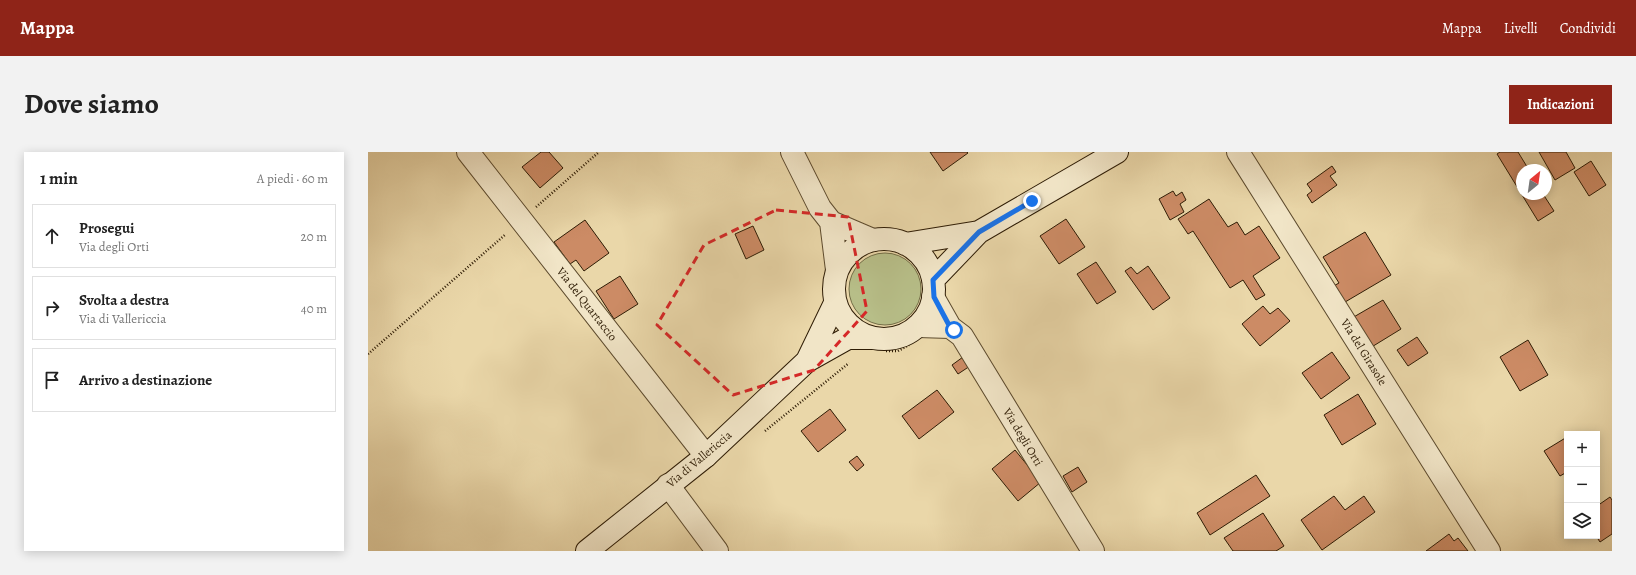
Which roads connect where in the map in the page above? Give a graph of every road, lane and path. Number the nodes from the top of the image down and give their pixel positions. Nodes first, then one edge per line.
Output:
1 (468, 152) edge
2 (599, 152) edge
3 (792, 152) edge
4 (1117, 152) edge
5 (1238, 152) edge
6 (521, 221) junction
7 (831, 222) junction
8 (979, 232) junction
9 (873, 240) junction
10 (904, 244) junction
11 (837, 270) junction
12 (933, 289) junction
13 (835, 303) junction
14 (950, 327) junction
15 (915, 335) junction
16 (877, 345) junction
17 (368, 354) edge
18 (807, 361) junction
19 (850, 362) dead end
20 (760, 435) dead end
21 (706, 456) junction
22 (668, 485) junction
23 (587, 551) edge
24 (717, 551) edge
25 (1093, 551) edge
26 (1489, 551) edge

1 - 6 street, Via del Quartaccio
2 - 6 path
3 - 7 street
4 - 8 street
5 - 26 street, Via del Girasole
6 - 17 path
6 - 21 street, Via del Quartaccio
7 - 9 street
7 - 11 street
8 - 10 street
8 - 12 street
9 - 10 street
9 - 11 street
10 - 12 street
11 - 13 street
12 - 14 street, Via degli Orti
12 - 15 street
13 - 16 street
13 - 18 street, Via di Vallericcia
14 - 15 street
14 - 25 street, Via degli Orti
15 - 16 street
15 - 16 path
16 - 18 street, Via di Vallericcia
18 - 21 street, Via di Vallericcia
19 - 20 path
21 - 22 street, Via di Vallericcia
22 - 23 street, Via di Vallericcia
22 - 24 street

